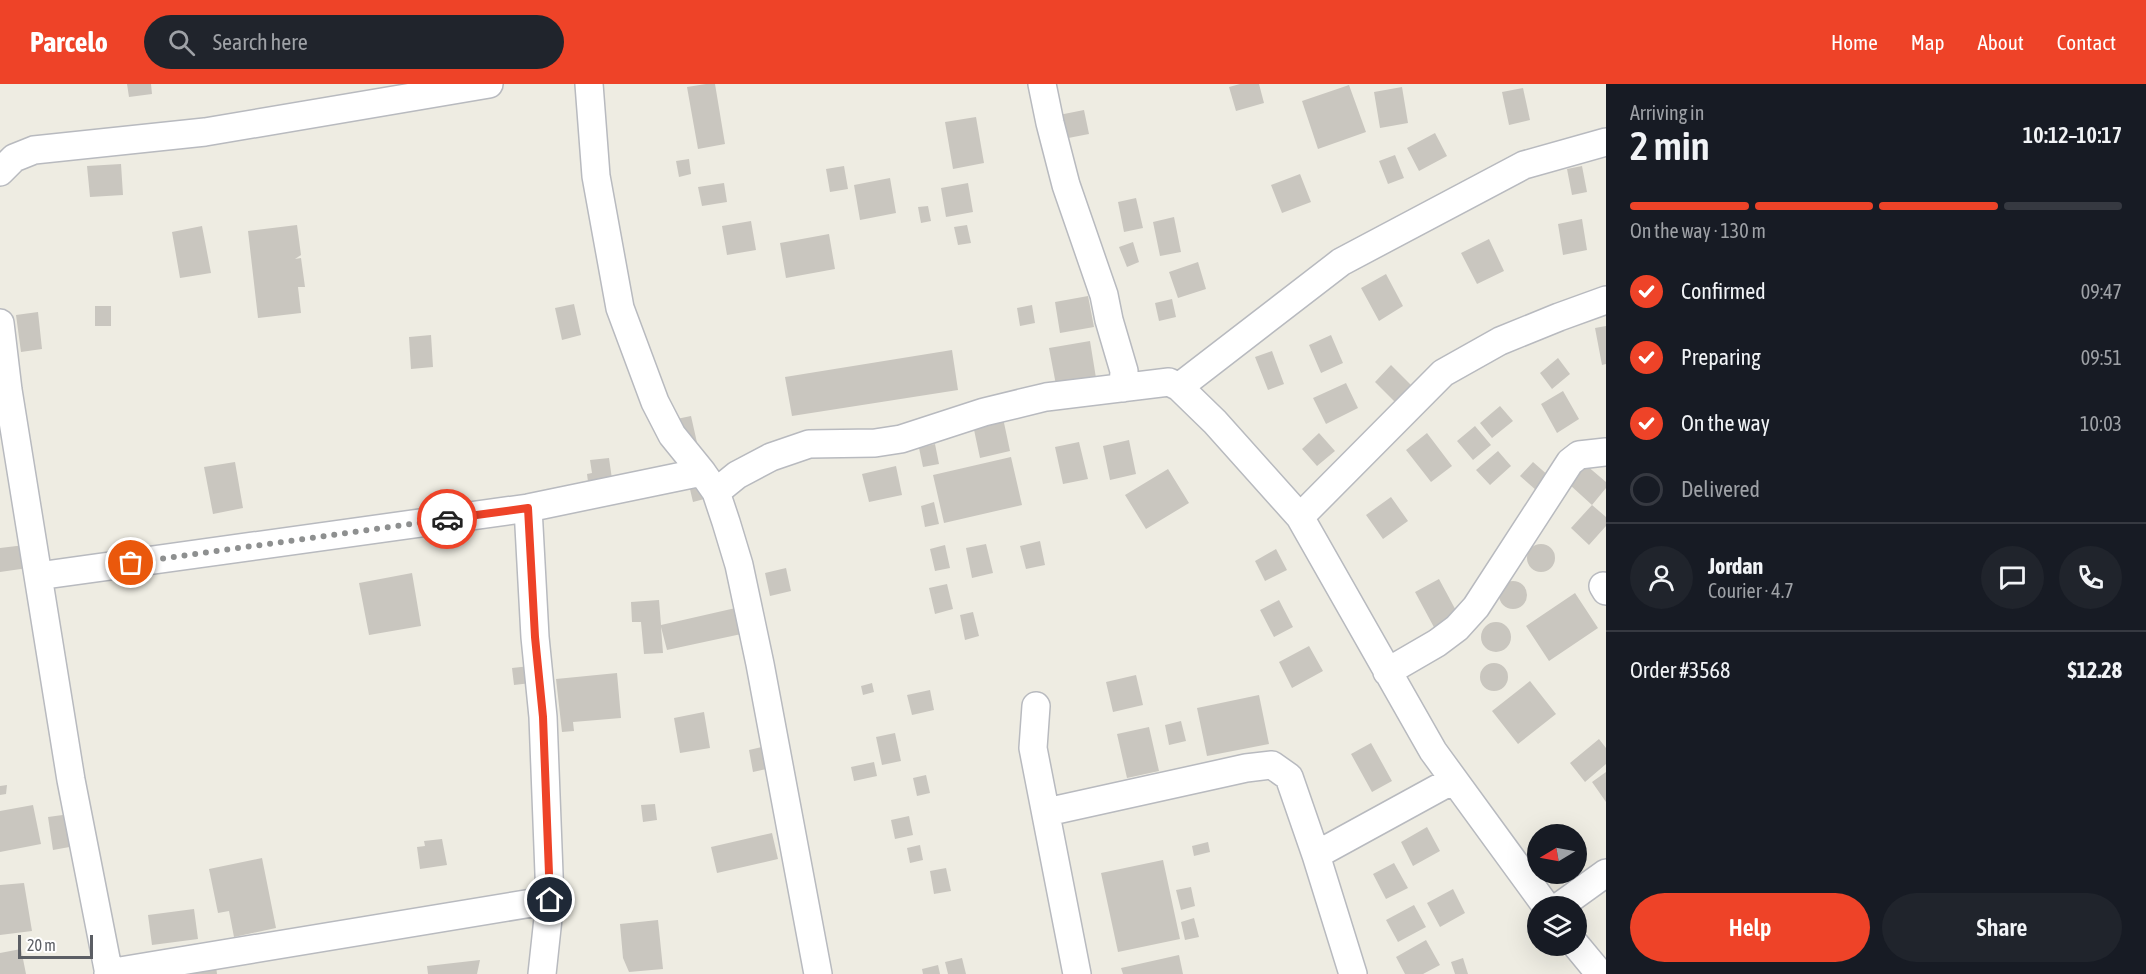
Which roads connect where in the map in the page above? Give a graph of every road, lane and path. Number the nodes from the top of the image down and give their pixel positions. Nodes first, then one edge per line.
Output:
1 (489, 84) edge
2 (589, 84) edge
3 (1042, 84) edge
4 (1606, 142) edge
5 (0, 172) edge
6 (1606, 300) edge
7 (0, 323) edge
8 (1179, 387) junction
9 (1123, 388) junction
10 (1604, 449) edge
11 (709, 482) junction
12 (528, 508) junction
13 (1300, 517) junction
14 (38, 576) junction
15 (1387, 672) junction
16 (1036, 706) dead end
17 (1453, 780) junction
18 (1047, 812) junction
19 (1316, 855) junction
20 (1606, 873) edge
21 (1538, 896) edge
22 (1574, 896) edge
23 (550, 900) junction
24 (1585, 956) edge
25 (109, 973) edge
26 (542, 974) edge
27 (818, 974) edge
28 (1077, 974) edge
29 (1353, 974) edge
30 (1600, 974) edge

1 - 5 street
2 - 11 street
3 - 9 street
4 - 8 street
6 - 13 street
7 - 14 street
8 - 9 street
8 - 13 street
9 - 11 street
10 - 15 street
11 - 12 street
11 - 27 street
12 - 14 street
12 - 23 street
13 - 15 street
14 - 25 street
15 - 17 street
16 - 18 street
17 - 19 street
17 - 21 street
18 - 19 street
18 - 28 street
19 - 29 street
20 - 22 street
23 - 25 street
23 - 26 street
24 - 30 street

